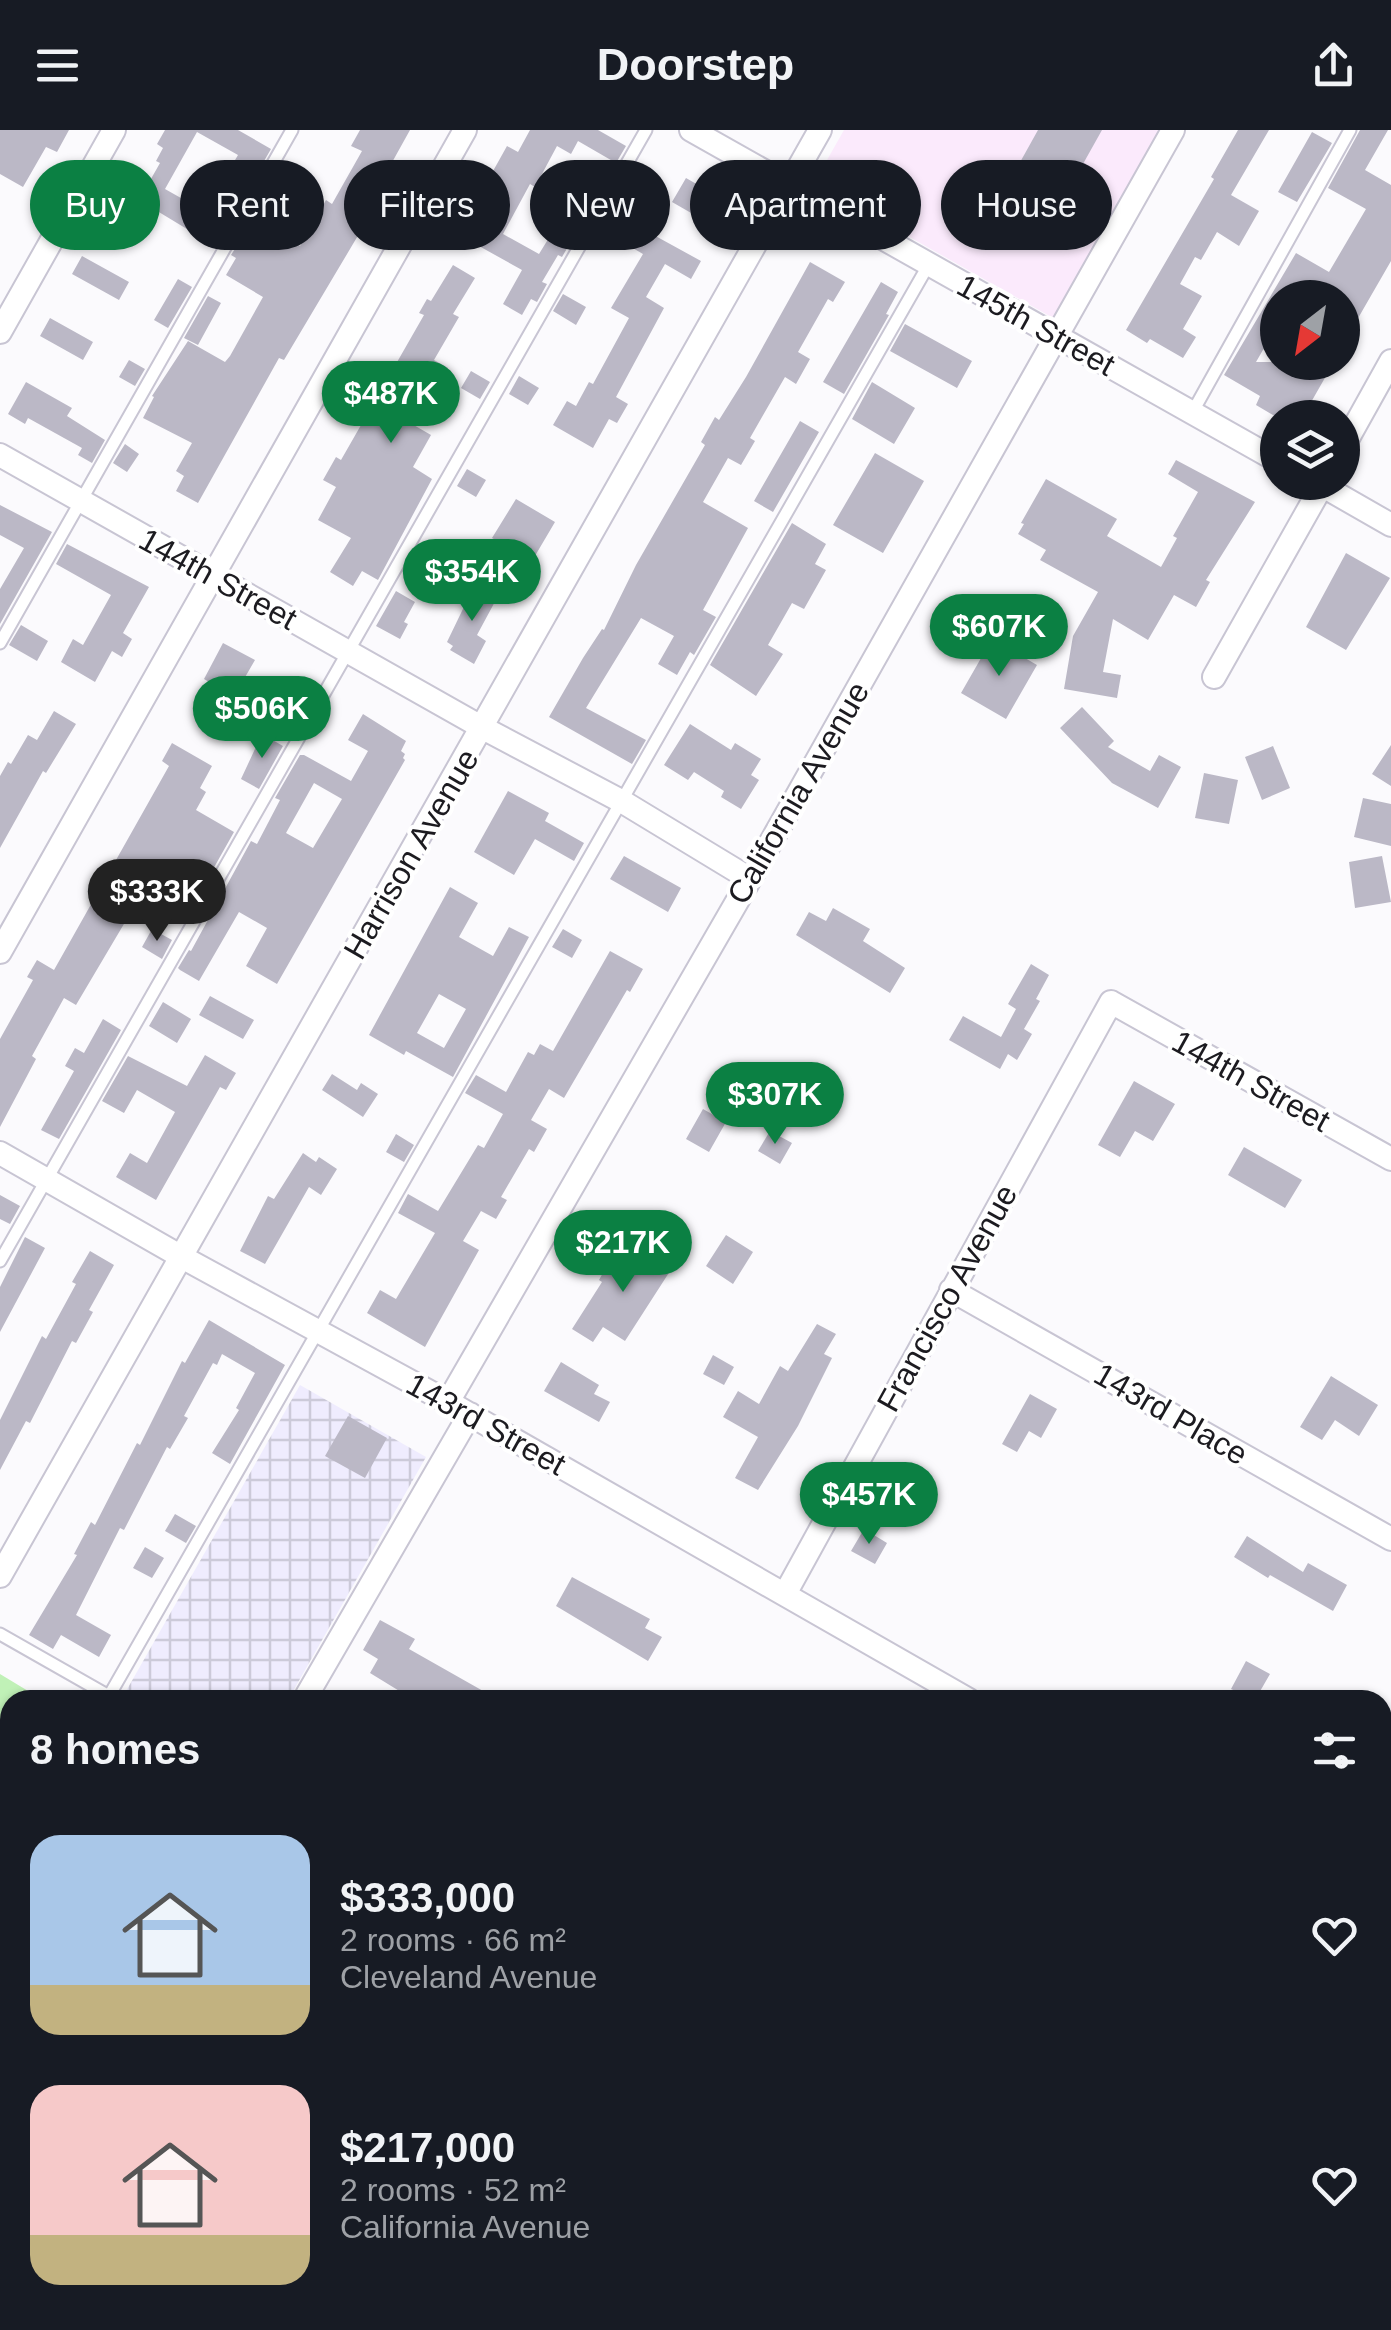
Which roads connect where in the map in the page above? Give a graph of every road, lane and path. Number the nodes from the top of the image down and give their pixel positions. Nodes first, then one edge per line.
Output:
1 (114, 130) edge
2 (292, 130) edge
3 (466, 130) edge
4 (646, 130) edge
5 (691, 130) edge
6 (820, 130) edge
7 (1173, 130) edge
8 (1350, 130) edge
9 (744, 160) edge
10 (803, 160) edge
11 (751, 250) edge
12 (904, 250) edge
13 (929, 264) junction
14 (0, 332) edge
15 (1057, 336) junction
16 (1391, 361) edge
17 (1192, 413) junction
18 (1360, 417) edge
19 (1260, 451) edge
20 (0, 455) edge
21 (1312, 500) edge
22 (1348, 500) edge
23 (82, 501) junction
24 (1391, 525) edge
25 (211, 574) junction
26 (0, 643) edge
27 (350, 653) junction
28 (1214, 677) dead end
29 (483, 728) junction
30 (623, 802) junction
31 (750, 879) junction
32 (0, 952) edge
33 (1110, 1002) joint
34 (0, 1153) edge
35 (1391, 1159) edge
36 (46, 1179) junction
37 (180, 1256) junction
38 (0, 1261) edge
39 (952, 1290) junction
40 (316, 1330) junction
41 (448, 1402) junction
42 (470, 1414) junction
43 (1391, 1539) edge
44 (0, 1576) edge
45 (785, 1594) junction
46 (0, 1634) edge
47 (98, 1690) edge
48 (112, 1690) edge
49 (315, 1690) edge
50 (951, 1690) edge

1 - 14 street
2 - 23 lane
3 - 25 street
4 - 27 lane
5 - 9 street, 145th Street
6 - 10 street, Harrison Avenue
7 - 15 street, California Avenue
8 - 17 lane
11 - 29 street, Harrison Avenue
12 - 13 street, 145th Street
13 - 15 street, 145th Street
13 - 30 lane
15 - 17 street, 145th Street
15 - 31 street, California Avenue
16 - 18 street
17 - 19 street, 145th Street
20 - 23 street, 144th Street
21 - 28 street
22 - 24 street
23 - 25 street, 144th Street
23 - 26 lane
25 - 27 street, 144th Street
25 - 32 street
27 - 29 street, 144th Street
27 - 36 lane
29 - 30 street, 144th Street
29 - 37 street, Harrison Avenue
30 - 31 street, 144th Street
30 - 40 lane
31 - 41 street, California Avenue
33 - 35 street, 144th Street
33 - 39 street, Francisco Avenue
34 - 36 street, 143rd Street
36 - 37 street, 143rd Street
36 - 38 lane
37 - 40 street, 143rd Street
37 - 44 street, Harrison Avenue
39 - 43 street, 143rd Place
39 - 45 street, Francisco Avenue
40 - 41 street, 143rd Street
40 - 48 lane
41 - 42 street, 143rd Street
42 - 45 street, 143rd Street
42 - 49 street
45 - 50 street, 143rd Street
46 - 47 lane

